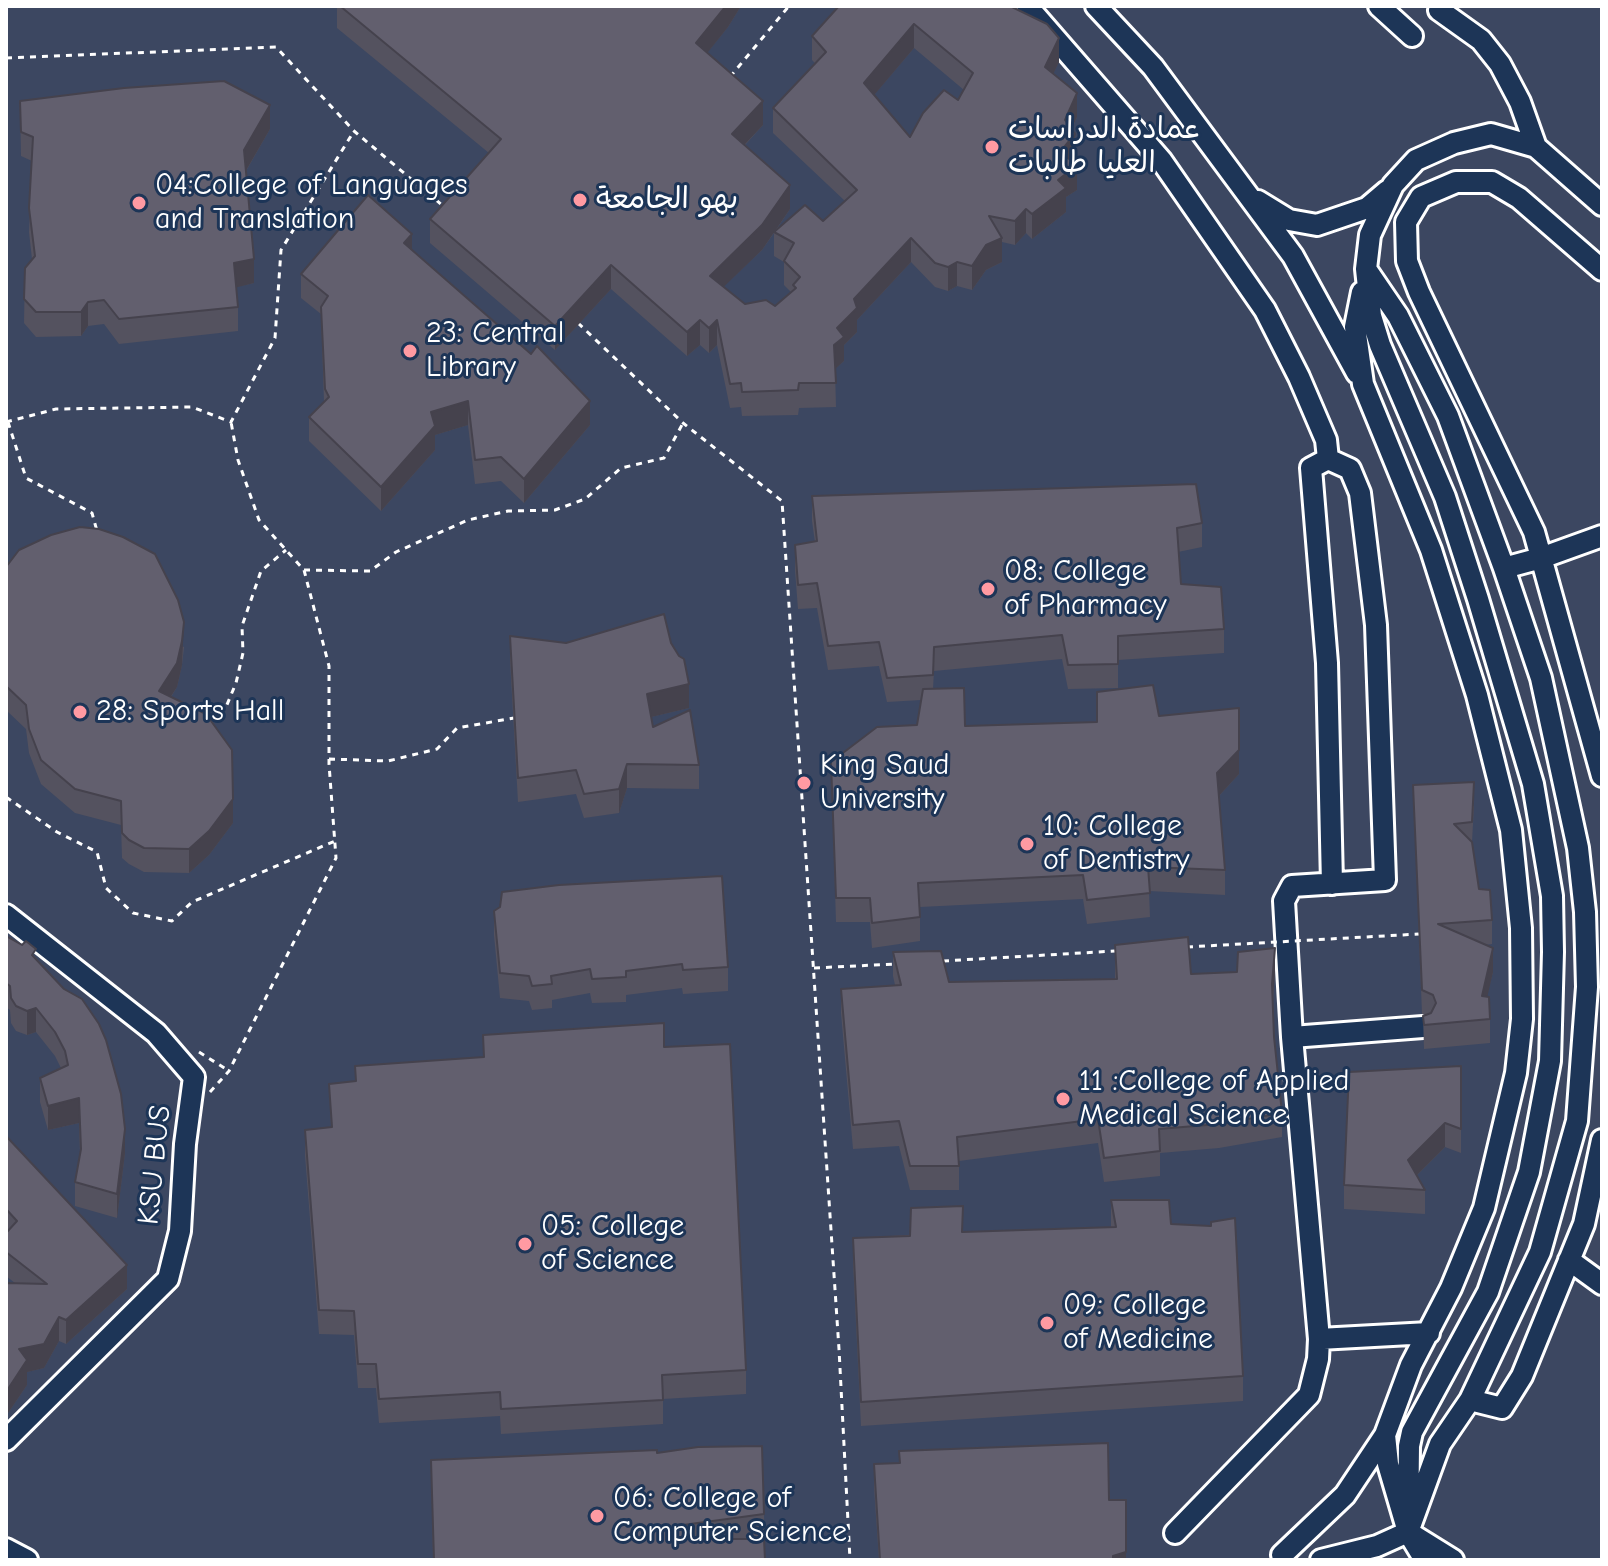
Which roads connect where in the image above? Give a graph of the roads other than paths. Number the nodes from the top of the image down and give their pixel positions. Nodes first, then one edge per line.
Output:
1 (1027, 6) edge
2 (1096, 6) edge
3 (1379, 6) edge
4 (1439, 10) dead end
5 (1412, 36) dead end
6 (1536, 147) junction
7 (1393, 185) junction
8 (1250, 196) junction
9 (1602, 205) edge
10 (1366, 269) junction
11 (1602, 270) edge
12 (1363, 384) junction
13 (1328, 459) junction
14 (1602, 536) edge
15 (1541, 558) junction
16 (1504, 568) junction
17 (1602, 776) edge
18 (1332, 884) junction
19 (6, 915) edge
20 (1423, 1027) edge
21 (1292, 1037) junction
22 (1577, 1121) junction
23 (1602, 1130) edge
24 (1602, 1140) edge
25 (1569, 1260) junction
26 (1602, 1284) edge
27 (1429, 1333) junction
28 (1319, 1339) junction
29 (1470, 1400) junction
30 (1385, 1435) junction
31 (6, 1440) edge
32 (1408, 1532) junction
33 (1175, 1533) dead end
34 (6, 1549) edge
35 (1377, 1553) edge
36 (1279, 1558) edge
37 (27, 1560) edge
38 (1321, 1560) edge
39 (1425, 1560) edge
40 (1453, 1560) edge

1 - 13 lane
2 - 8 lane
3 - 5 lane
4 - 6 lane
6 - 7 lane
6 - 9 lane
7 - 8 lane
7 - 10 lane
8 - 12 lane
10 - 12 lane
10 - 16 lane
10 - 32 lane
11 - 15 lane
12 - 27 lane
13 - 18 lane
13 - 18 lane
14 - 15 lane
15 - 16 lane
15 - 17 lane
16 - 22 lane
18 - 21 lane
19 - 31 lane, KSU BUS
20 - 21 lane
21 - 28 lane
22 - 23 lane
22 - 29 lane
24 - 25 lane
25 - 26 lane
25 - 29 lane
27 - 28 lane
27 - 30 lane
28 - 33 lane
29 - 32 lane
30 - 32 lane
30 - 36 lane
32 - 35 lane
32 - 36 lane
32 - 39 lane
32 - 40 lane
34 - 37 lane
35 - 38 lane

